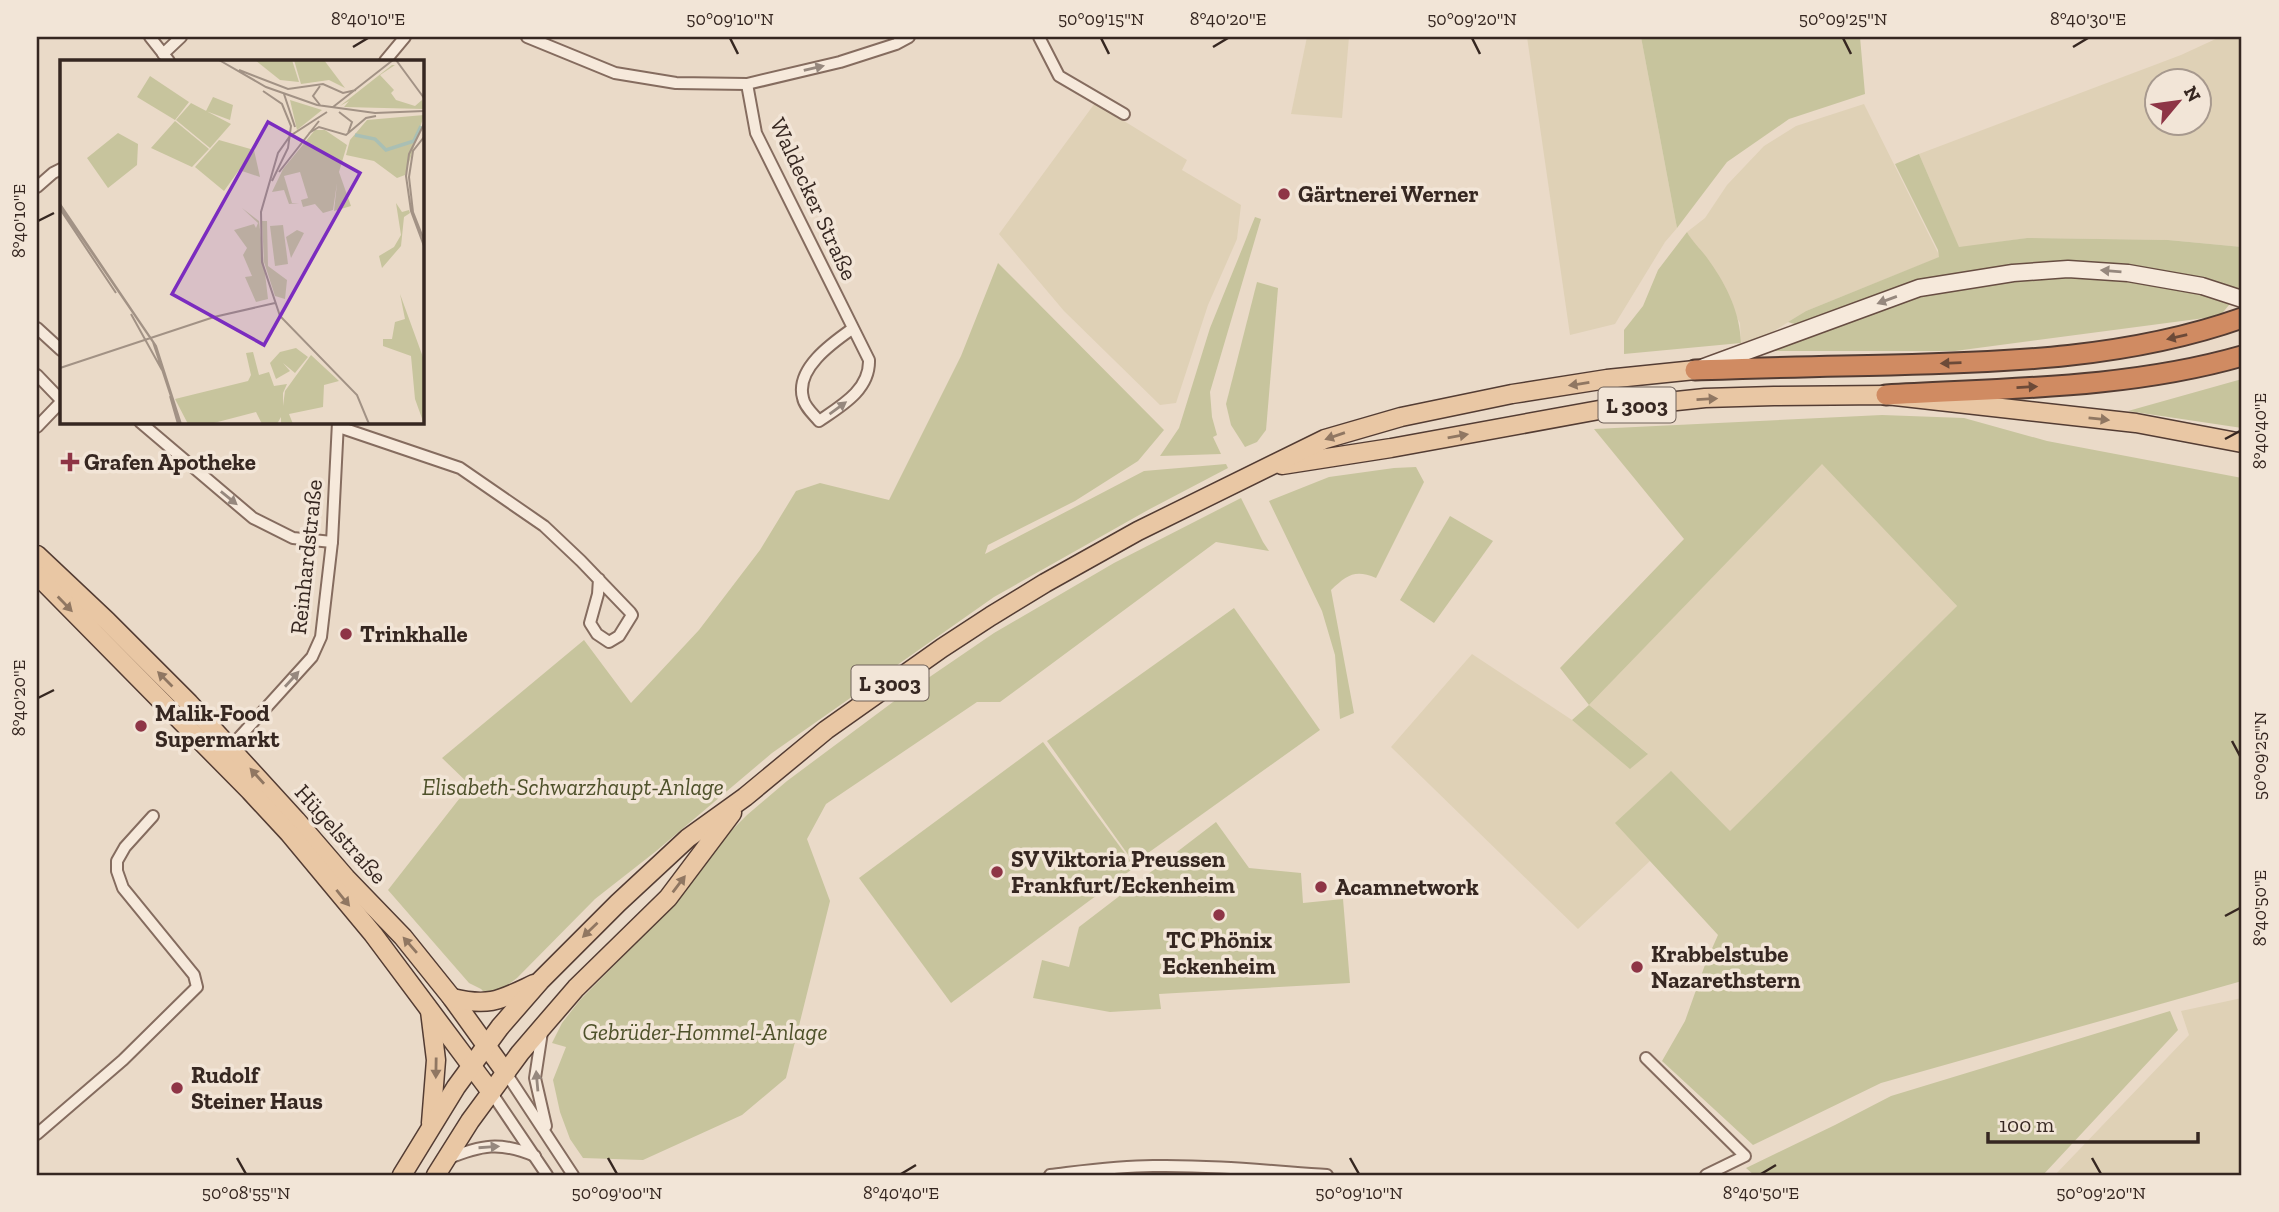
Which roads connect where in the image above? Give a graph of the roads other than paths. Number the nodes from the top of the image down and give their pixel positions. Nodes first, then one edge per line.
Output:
1 (150, 37) edge
2 (181, 37) edge
3 (405, 37) edge
4 (527, 37) edge
5 (909, 37) edge
6 (1039, 37) edge
7 (166, 58) edge
8 (386, 60) edge
9 (747, 84) junction
10 (1124, 114) dead end
11 (60, 170) edge
12 (37, 187) edge
13 (2242, 299) edge
14 (2242, 318) edge
15 (37, 328) edge
16 (852, 329) junction
17 (60, 349) edge
18 (2242, 356) edge
19 (1695, 370) junction
20 (37, 375) edge
21 (1885, 395) junction
22 (60, 400) edge
23 (60, 402) edge
24 (142, 424) edge
25 (339, 424) edge
26 (37, 427) edge
27 (2242, 443) edge
28 (1268, 467) junction
29 (332, 542) junction
30 (37, 555) edge
31 (37, 575) edge
32 (599, 579) junction
33 (185, 725) junction
34 (229, 746) junction
35 (745, 797) junction
36 (153, 816) dead end
37 (540, 981) junction
38 (452, 998) junction
39 (429, 1008) junction
40 (543, 1025) junction
41 (486, 1045) junction
42 (1646, 1058) dead end
43 (471, 1065) junction
44 (506, 1073) junction
45 (491, 1093) junction
46 (430, 1129) junction
47 (37, 1134) edge
48 (548, 1136) junction
49 (535, 1156) junction
50 (440, 1168) edge
51 (402, 1175) edge
52 (547, 1175) edge
53 (573, 1175) edge
54 (1050, 1175) edge
55 (1327, 1175) edge
56 (1706, 1175) edge

1 - 7 street
2 - 7 street
3 - 8 street
4 - 9 street
9 -> 5 street
6 - 10 street
9 - 16 street, Waldecker Straße
11 - 12 street
13 -> 19 main road, L 3003
14 -> 19 highway
15 - 17 street
16 -> 16 street, Waldecker Straße
21 -> 18 highway
19 -> 28 main road, L 3003
20 - 22 street
21 -> 27 main road, L 3003
28 -> 21 main road, L 3003
23 - 26 street
24 -> 29 street
25 - 29 street, Reinhardstraße
25 - 32 street
28 - 35 main road, L 3003
34 -> 29 street, Reinhardstraße
34 -> 30 main road, Hügelstraße
31 -> 33 main road, Hügelstraße
32 - 32 street
33 - 34 main road
33 -> 39 main road, Hügelstraße
38 -> 34 main road, Hügelstraße
35 -> 37 main road, L 3003
40 -> 35 main road, L 3003
36 - 47 street
37 - 38 main road
37 - 41 main road, L 3003
38 - 41 main road, Hügelstraße
39 - 43 main road, Hügelstraße
39 -> 46 main road
40 - 44 main road, L 3003
48 -> 40 street
41 - 43 main road, L 3003
41 - 44 main road, Hügelstraße
42 - 56 street
43 - 45 main road, Hügelstraße
43 - 46 main road, L 3003
44 - 45 main road, L 3003
44 - 48 street, Hügelstraße
45 - 49 street, Hügelstraße
45 - 50 main road, L 3003
46 - 51 main road, L 3003
48 - 53 street, Hügelstraße
50 -> 49 street
49 - 52 street, Hügelstraße
54 - 55 street

